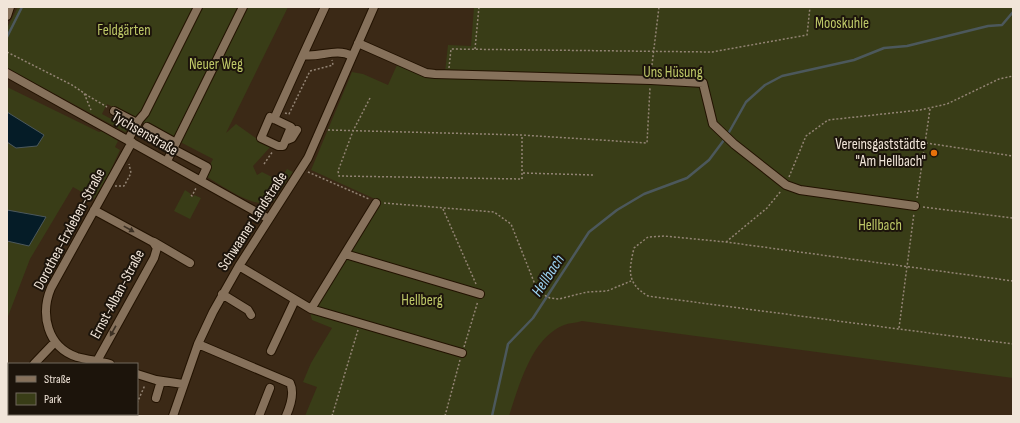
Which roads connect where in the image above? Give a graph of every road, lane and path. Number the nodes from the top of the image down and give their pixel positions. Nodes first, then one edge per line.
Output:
1 (198, 7) edge
2 (242, 7) edge
3 (325, 7) edge
4 (374, 7) edge
5 (479, 7) edge
6 (660, 7) edge
7 (810, 7) edge
8 (358, 43) junction
9 (475, 49) junction
10 (7, 52) edge
11 (330, 52) junction
12 (654, 52) junction
13 (303, 55) junction
14 (352, 56) junction
15 (7, 72) edge
16 (426, 72) junction
17 (448, 76) junction
18 (1013, 76) edge
19 (650, 80) junction
20 (428, 81) dead end
21 (84, 93) junction
22 (370, 98) dead end
23 (930, 108) junction
24 (278, 109) junction
25 (114, 111) joint
26 (90, 117) junction
27 (274, 119) junction
28 (137, 123) junction
29 (147, 128) dead end
30 (322, 128) junction
31 (297, 130) dead end
32 (353, 131) junction
33 (522, 135) junction
34 (286, 140) junction
35 (130, 141) junction
36 (926, 143) junction
37 (276, 144) junction
38 (175, 146) junction
39 (126, 152) junction
40 (1013, 156) edge
41 (166, 161) junction
42 (264, 164) dead end
43 (307, 171) dead end
44 (522, 173) junction
45 (593, 175) dead end
46 (199, 183) junction
47 (786, 185) junction
48 (108, 186) junction
49 (191, 195) dead end
50 (376, 203) junction
51 (915, 206) junction
52 (443, 209) junction
53 (94, 210) junction
54 (270, 218) junction
55 (1013, 218) edge
56 (153, 242) junction
57 (726, 242) junction
58 (345, 254) junction
59 (190, 263) dead end
60 (239, 266) junction
61 (907, 267) junction
62 (631, 281) junction
63 (1013, 281) edge
64 (222, 294) junction
65 (480, 294) junction
66 (295, 300) junction
67 (308, 308) junction
68 (251, 315) dead end
69 (360, 323) junction
70 (899, 328) junction
71 (57, 344) junction
72 (198, 344) junction
73 (1013, 344) edge
74 (271, 351) dead end
75 (462, 353) junction
76 (98, 361) junction
77 (35, 363) edge
78 (42, 363) edge
79 (106, 363) edge
80 (138, 374) edge
81 (155, 380) junction
82 (183, 384) junction
83 (270, 388) dead end
84 (153, 397) dead end
85 (138, 402) edge
86 (173, 416) edge
87 (259, 416) edge
88 (286, 416) edge
89 (332, 416) edge
90 (445, 416) edge

1 - 28 street, Dorothea-Erxleben-Straße
2 - 38 street
3 - 13 street
4 - 8 street, Schwaaner Landstraße
5 - 9 path
6 - 12 path
7 - 12 path
8 - 14 street, Schwaaner Landstraße
8 - 16 street
9 - 12 path
9 - 17 path
10 - 21 path
11 - 13 street
11 - 14 street
11 - 24 path
12 - 19 path
13 - 24 street
14 - 30 street, Schwaaner Landstraße
15 - 26 street, Tychsenstraße
16 - 17 street
16 - 20 street
17 - 19 street
18 - 23 path
19 - 33 path
19 - 47 street
21 - 25 path
21 - 26 path
22 - 32 path
23 - 36 path
23 - 47 path
24 - 27 street
25 - 28 street
26 - 35 street, Tychsenstraße
27 - 34 street
27 - 37 street
28 - 35 street, Dorothea-Erxleben-Straße
29 - 38 street
30 - 32 path
30 - 54 street, Schwaaner Landstraße
31 - 34 street
32 - 33 path
32 - 44 path
33 - 44 path
34 - 37 street
35 - 39 street, Dorothea-Erxleben-Straße
35 - 41 street, Tychsenstraße
36 - 40 path
36 - 51 path
37 - 42 path
38 - 41 street
38 - 46 street
39 - 48 street, Dorothea-Erxleben-Straße
39 - 48 path
41 - 46 street, Tychsenstraße
43 - 50 path
44 - 45 path
46 - 49 path
46 - 54 street, Tychsenstraße
47 - 51 street
47 - 57 path
48 - 53 street, Dorothea-Erxleben-Straße
50 - 52 path
50 - 58 street
51 - 55 path
51 - 61 path
52 - 62 path
52 - 65 path
53 -> 56 street, Ernst-Alban-Straße
53 - 71 street, Dorothea-Erxleben-Straße
54 - 60 street, Schwaaner Landstraße
56 - 59 street, Ernst-Alban-Straße
56 -> 76 street, Ernst-Alban-Straße
57 - 61 path
57 - 62 path
58 - 65 street
58 - 67 street
60 - 64 street, Schwaaner Landstraße
60 - 66 street
61 - 63 path
61 - 70 path
62 - 70 path
64 - 68 street
64 - 72 street, Schwaaner Landstraße
65 - 75 path
66 - 67 street
66 - 74 street
67 - 69 street
69 - 75 street
69 - 89 path
70 - 73 path
71 - 76 street
71 - 77 street
71 - 78 street
72 - 82 street, Schwaaner Landstraße
72 - 88 street
75 - 90 path
76 - 79 street
80 - 81 street
81 - 82 street
81 - 84 street
81 - 85 path
82 - 86 street, Schwaaner Landstraße
83 - 87 street

